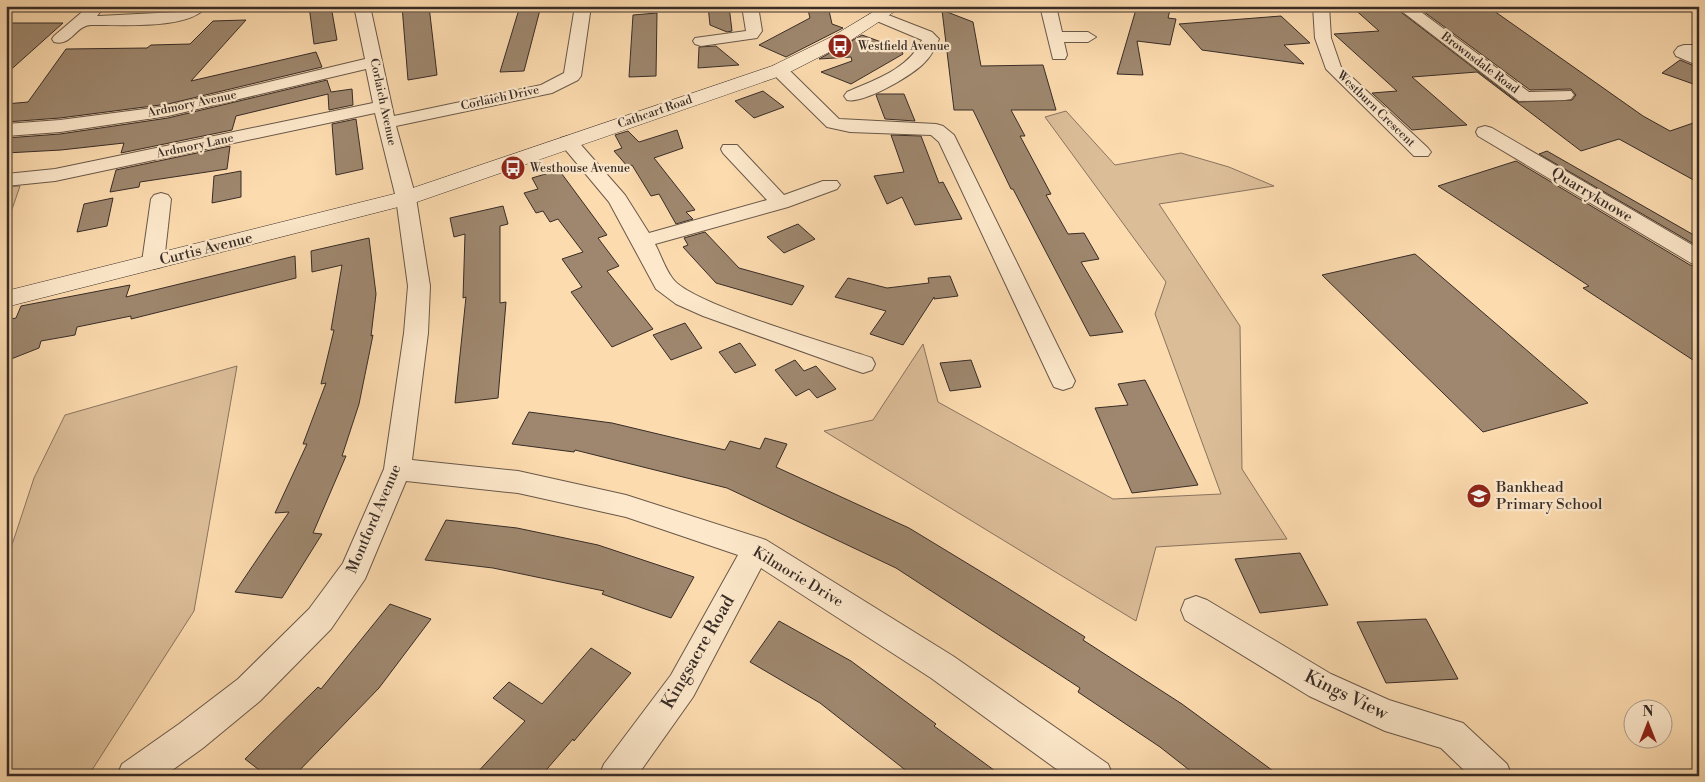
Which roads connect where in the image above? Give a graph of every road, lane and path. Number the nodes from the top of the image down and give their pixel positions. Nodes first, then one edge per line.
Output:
1 (199, 6) edge
2 (362, 6) edge
3 (583, 6) edge
4 (750, 6) edge
5 (895, 6) edge
6 (1048, 6) edge
7 (1321, 6) edge
8 (1403, 6) edge
9 (93, 11) edge
10 (878, 16) junction
11 (1056, 37) junction
12 (1088, 37) dead end
13 (60, 39) dead end
14 (701, 41) dead end
15 (1699, 50) edge
16 (1059, 54) dead end
17 (1699, 61) edge
18 (374, 62) junction
19 (779, 70) junction
20 (1565, 95) dead end
21 (854, 96) dead end
22 (384, 114) junction
23 (6, 130) edge
24 (1485, 132) dead end
25 (568, 142) junction
26 (730, 149) dead end
27 (1421, 152) dead end
28 (6, 180) edge
29 (830, 185) dead end
30 (406, 198) junction
31 (161, 199) dead end
32 (781, 203) junction
33 (643, 241) junction
34 (1699, 258) edge
35 (152, 262) junction
36 (6, 299) edge
37 (863, 364) dead end
38 (1063, 381) dead end
39 (398, 469) junction
40 (756, 549) junction
41 (1196, 610) dead end
42 (134, 776) edge
43 (616, 776) edge
44 (1096, 776) edge
45 (1495, 776) edge

1 - 9 street
2 - 18 street, Corlaich Avenue
3 - 22 street, Corlaich Drive
4 - 14 street
5 - 10 street, Cathcart Road
6 - 11 street
7 - 27 street, Westburn Crescent
8 - 20 street, Brownsdale Road
9 - 13 street
10 - 19 street, Cathcart Road
10 - 21 street
11 - 12 street
11 - 16 street
15 - 17 street
18 - 22 street, Corlaich Avenue
18 - 23 street, Ardmory Avenue
19 - 25 street, Cathcart Road
19 - 38 street
22 - 28 street, Ardmory Lane
22 - 30 street, Corlaich Avenue
24 - 34 street, Quarryknowe
25 - 30 street, Cathcart Road
25 - 33 street
26 - 32 street
29 - 32 street
30 - 35 street, Curtis Avenue
30 - 39 street, Montford Avenue
31 - 35 street
32 - 33 street
33 - 37 street
35 - 36 street, Curtis Avenue
39 - 40 street, Kilmorie Drive
39 - 42 street, Montford Avenue
40 - 43 street, Kingsacre Road
40 - 44 street, Kilmorie Drive
41 - 45 street, Kings View

